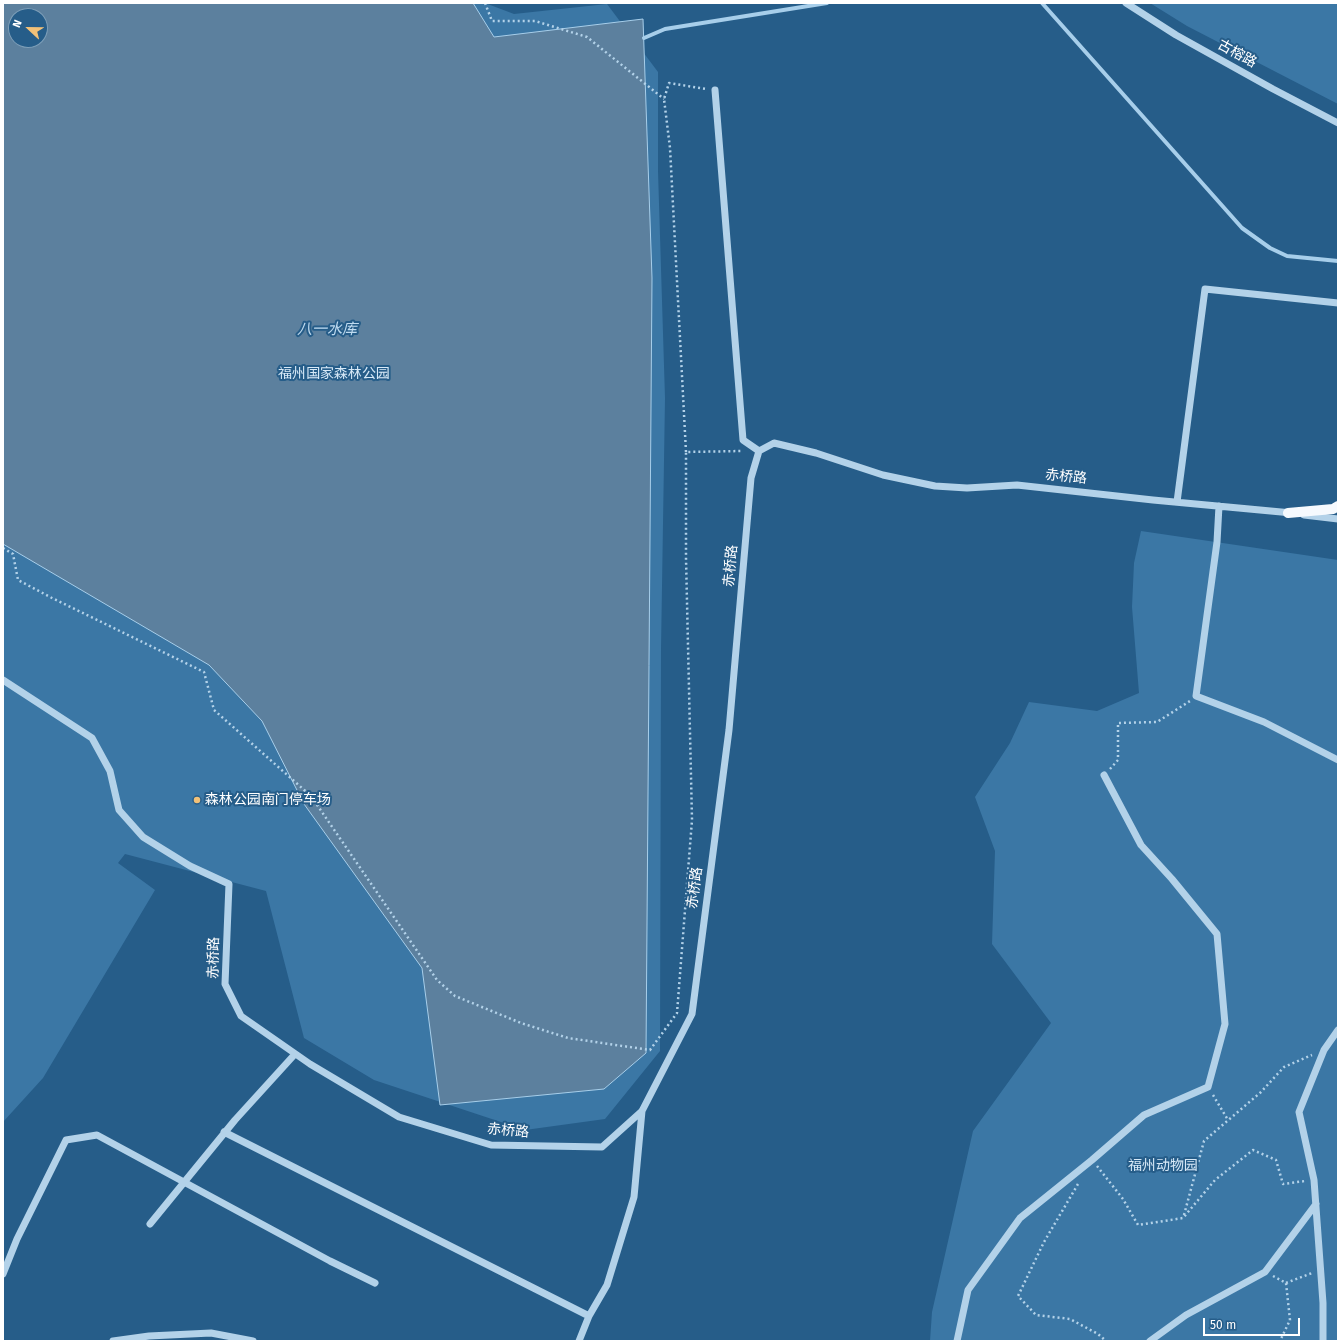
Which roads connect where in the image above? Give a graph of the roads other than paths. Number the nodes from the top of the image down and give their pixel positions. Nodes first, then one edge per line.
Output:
1 (1126, 3) edge
2 (715, 90) road end
3 (1338, 123) edge
4 (1338, 302) edge
5 (759, 451) junction
6 (1177, 502) junction
7 (1219, 506) junction
8 (1338, 506) edge
9 (1288, 513) junction
10 (1338, 519) edge
11 (3, 680) edge
12 (1338, 760) edge
13 (1104, 775) road end
14 (1338, 1030) edge
15 (296, 1054) junction
16 (642, 1111) junction
17 (224, 1132) junction
18 (184, 1181) junction
19 (1316, 1204) junction
20 (150, 1224) dead end
21 (3, 1274) edge
22 (375, 1283) dead end
23 (589, 1316) junction
24 (113, 1341) edge
25 (253, 1341) edge
26 (579, 1341) edge
27 (957, 1341) edge
28 (1150, 1341) edge
29 (1322, 1341) edge

1 - 3 street, 古榕路
2 - 5 street
4 - 6 street
5 - 6 street, 赤桥路
5 - 16 street, 赤桥路
6 - 7 street, 赤桥路
7 - 9 street, 赤桥路
7 - 12 street
8 - 9 main road
9 - 10 street, 赤桥路
11 - 15 street, 赤桥路
13 - 27 street
14 - 19 street
15 - 16 street, 赤桥路
15 - 17 street
16 - 23 street
17 - 18 street
17 - 23 street
18 - 20 street
18 - 21 street
18 - 22 street
19 - 28 street
19 - 29 street
23 - 26 street
24 - 25 street

